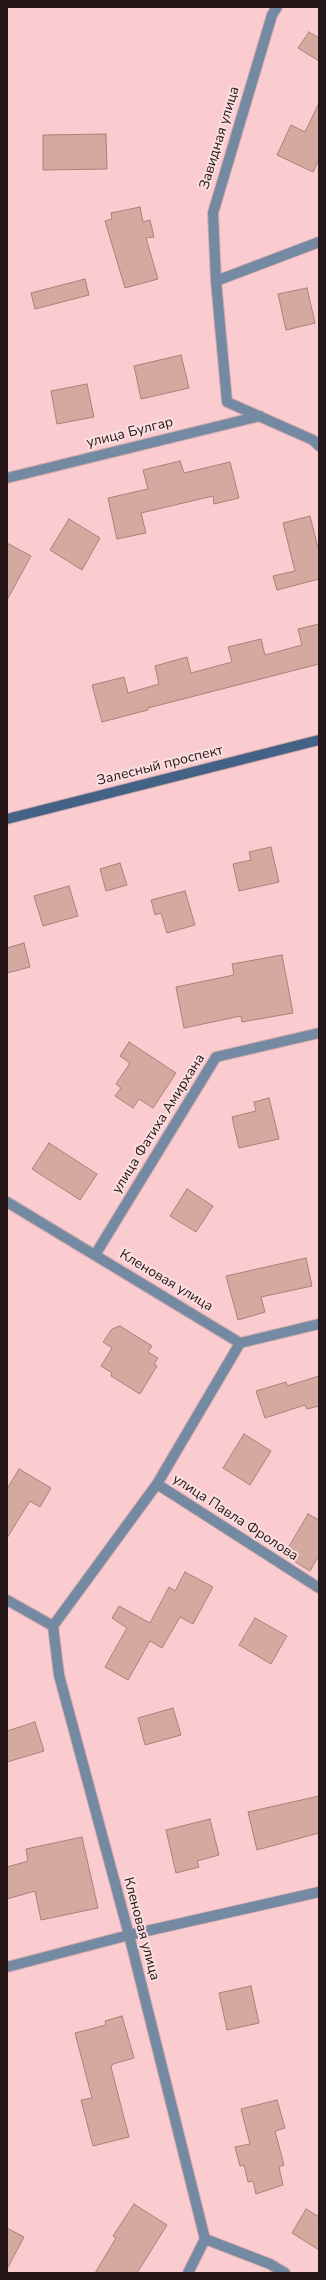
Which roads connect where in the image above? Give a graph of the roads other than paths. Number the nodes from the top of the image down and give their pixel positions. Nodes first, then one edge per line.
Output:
1 (277, 7) edge
2 (319, 242) edge
3 (216, 281) junction
4 (260, 416) junction
5 (319, 446) edge
6 (7, 478) edge
7 (319, 740) edge
8 (7, 819) edge
9 (319, 1032) edge
10 (7, 1202) edge
11 (95, 1255) junction
12 (319, 1324) edge
13 (240, 1343) junction
14 (157, 1484) junction
15 (319, 1588) edge
16 (7, 1600) edge
17 (53, 1626) junction
18 (319, 1892) edge
19 (129, 1935) junction
20 (7, 1967) edge
21 (206, 2239) junction
22 (188, 2273) edge
23 (285, 2273) edge

1 - 3 street, Завидная улица
2 - 3 street
3 - 4 street, Завидная улица
4 - 5 street
4 - 6 street, улица Булгар
7 - 8 main road, Залесный проспект
9 - 11 street, улица Фатиха Амирхана
10 - 11 street, Кленовая улица
11 - 13 street, Кленовая улица
12 - 13 street
13 - 14 street
14 - 15 street, улица Павла Фролова
14 - 17 street
16 - 17 street
17 - 19 street, Кленовая улица
18 - 19 street
19 - 20 street
19 - 21 street, Кленовая улица
21 - 22 street
21 - 23 street

